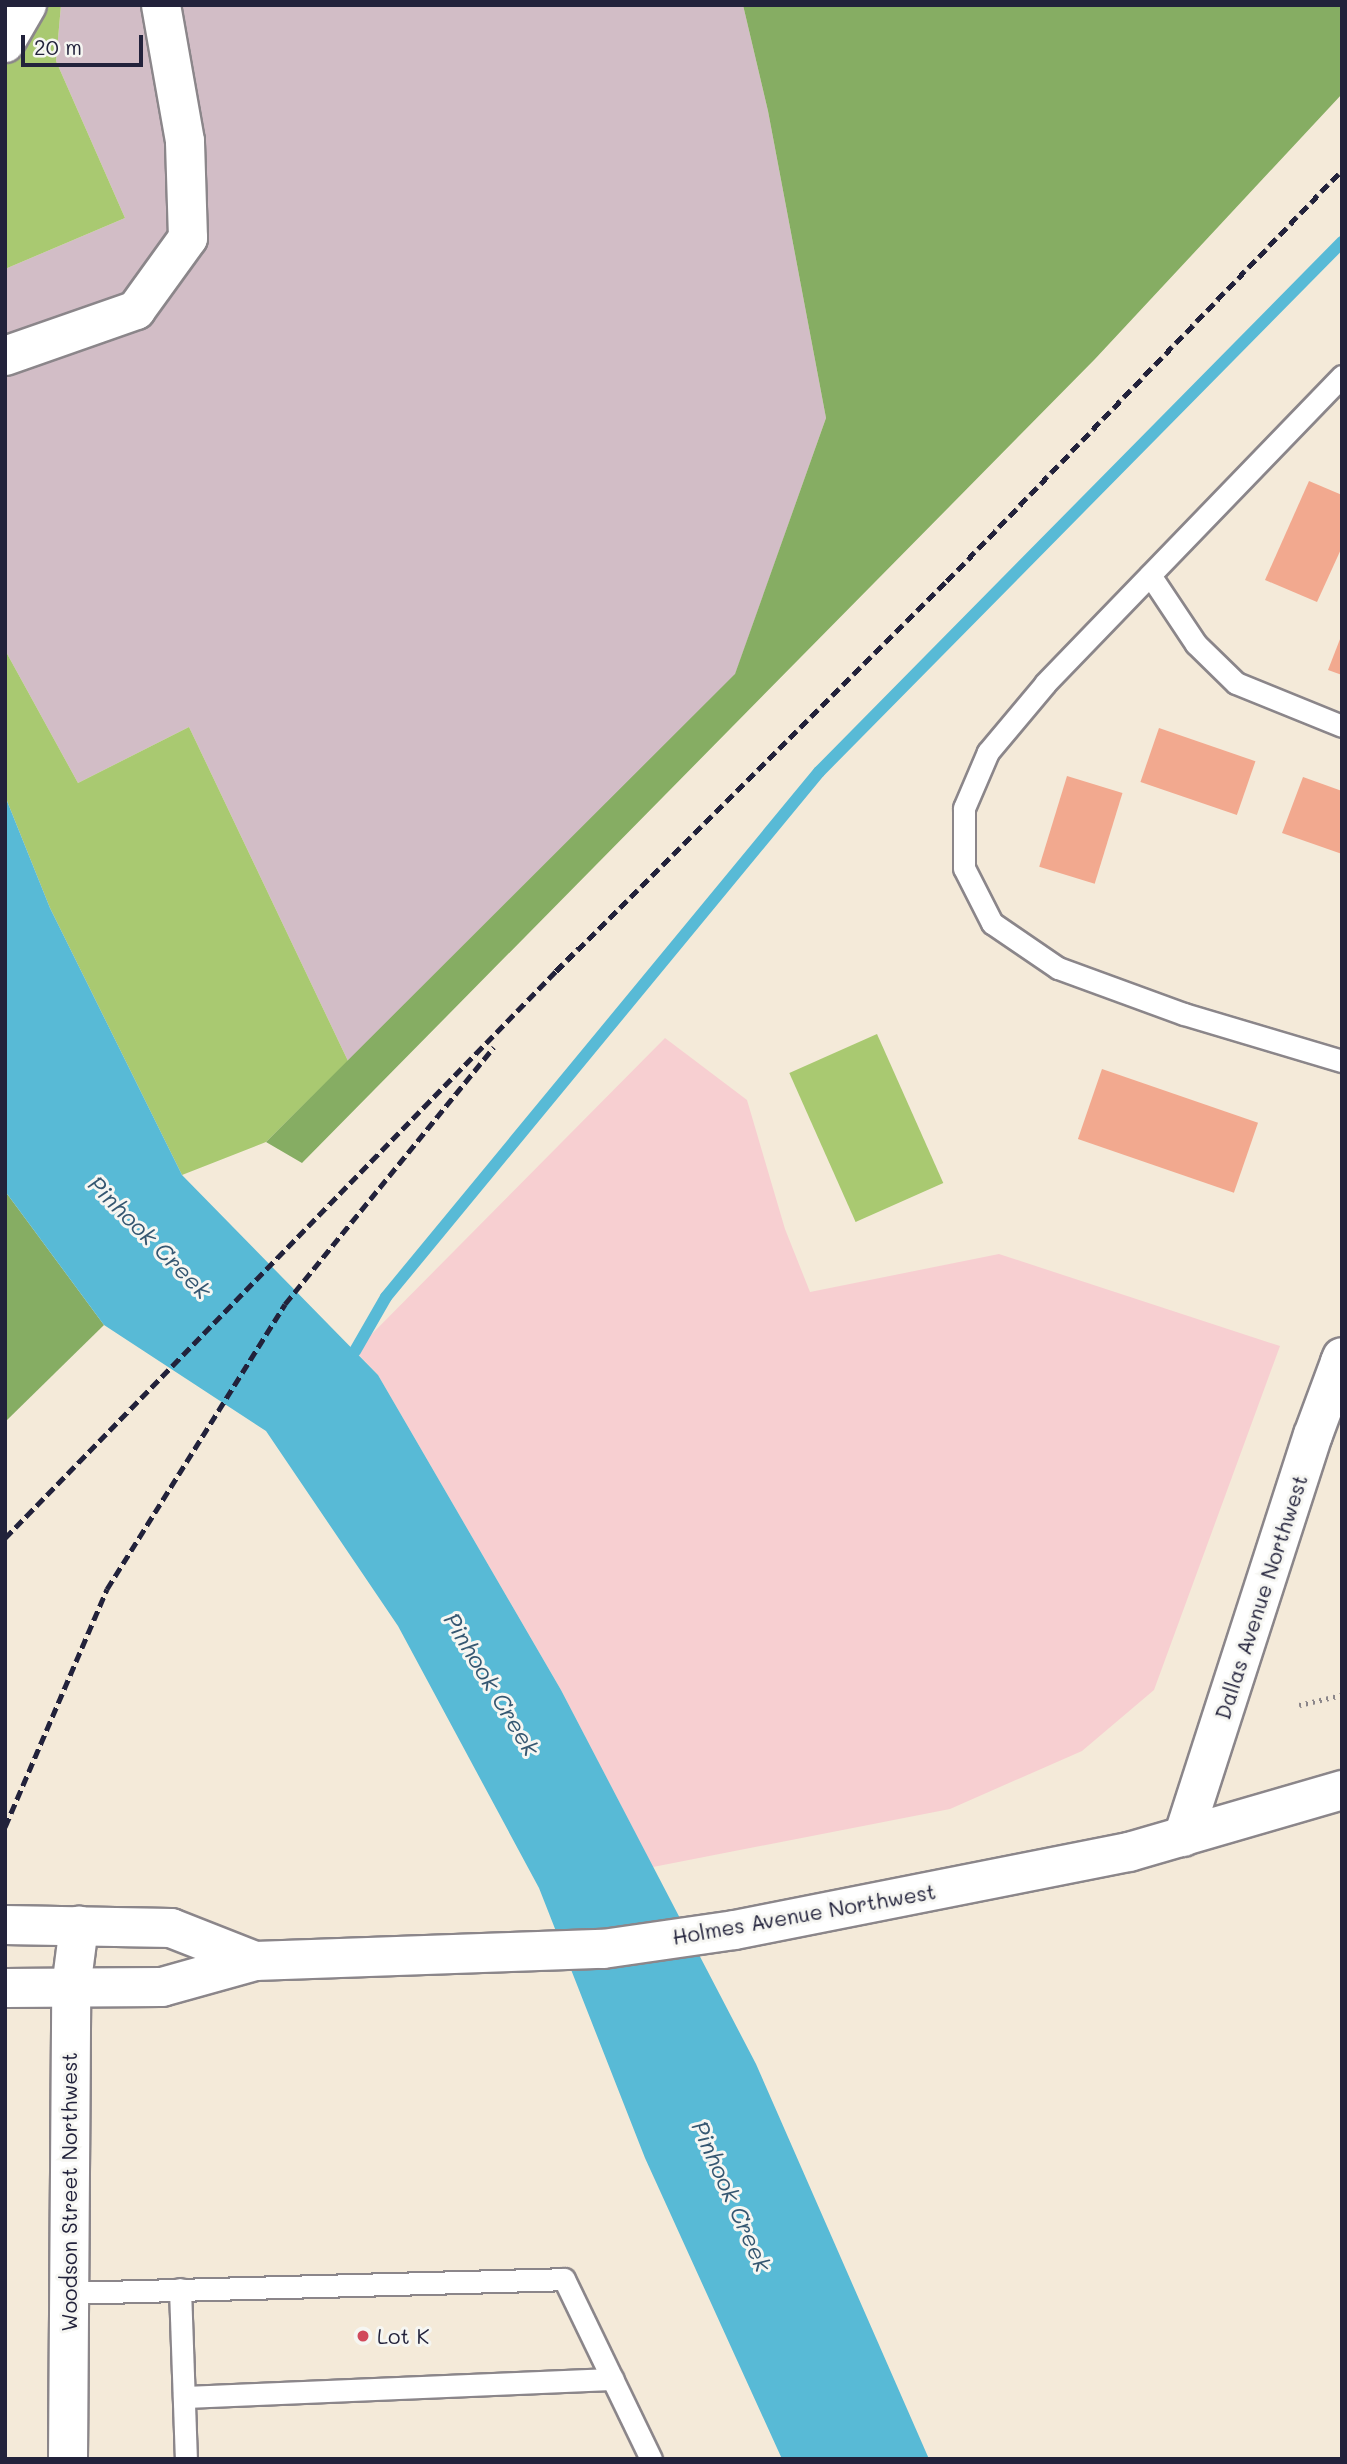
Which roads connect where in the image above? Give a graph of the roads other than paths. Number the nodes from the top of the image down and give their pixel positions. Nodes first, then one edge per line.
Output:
1 (27, 5) edge
2 (161, 5) edge
3 (5, 43) edge
4 (5, 356) edge
5 (1342, 376) edge
6 (1150, 575) junction
7 (1342, 726) edge
8 (1342, 1061) edge
9 (1341, 1363) edge
10 (1342, 1790) edge
11 (1183, 1837) junction
12 (5, 1925) edge
13 (79, 1926) junction
14 (255, 1961) junction
15 (5, 1988) edge
16 (71, 1988) junction
17 (180, 2289) junction
18 (69, 2293) junction
19 (612, 2379) junction
20 (184, 2397) junction
21 (68, 2459) edge
22 (186, 2459) edge
23 (651, 2459) edge

1 - 3 main road
2 - 4 main road
5 - 6 lane
6 - 7 lane
6 - 8 lane
9 - 11 main road, Dallas Avenue Northwest
10 - 11 main road, Holmes Avenue Northwest
11 - 14 main road, Holmes Avenue Northwest
12 - 13 main road, Holmes Avenue Northwest
13 - 14 main road, Holmes Avenue Northwest
13 - 16 main road, Woodson Street Northwest
14 - 16 main road, Holmes Avenue Northwest
15 - 16 main road, Holmes Avenue Northwest
16 - 18 main road, Woodson Street Northwest
17 - 18 lane
17 - 19 lane
17 - 20 lane
18 - 21 main road, Woodson Street Northwest
19 - 20 lane
19 - 23 lane
20 - 22 lane

